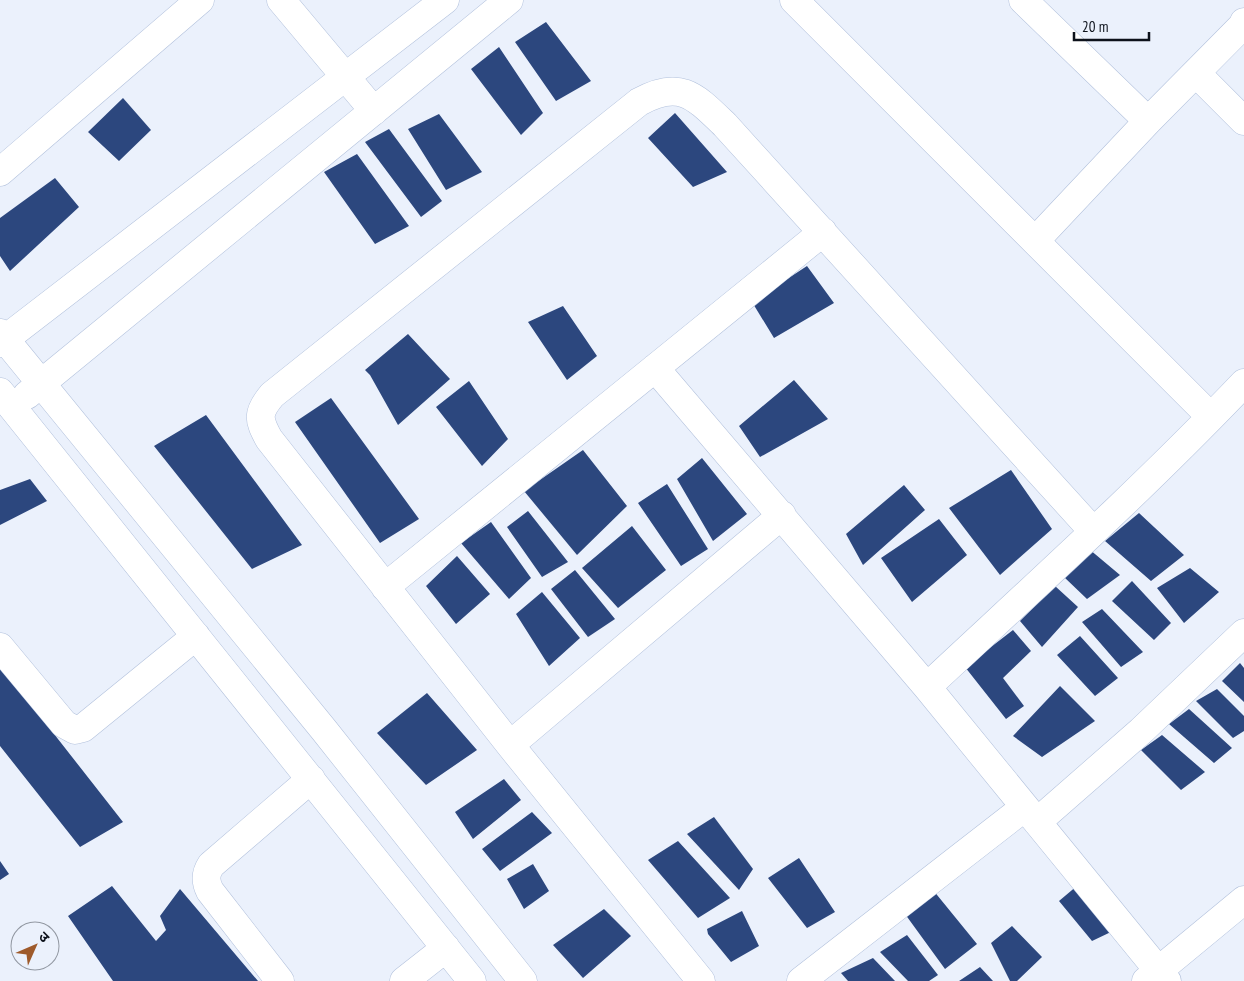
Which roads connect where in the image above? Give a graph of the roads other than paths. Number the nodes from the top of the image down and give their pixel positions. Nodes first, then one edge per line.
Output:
1 (200, 0) edge
2 (281, 0) edge
3 (445, 0) edge
4 (509, 0) edge
5 (794, 0) edge
6 (1023, 0) edge
7 (1240, 0) edge
8 (1244, 7) edge
9 (1244, 22) edge
10 (1196, 73) junction
11 (346, 77) junction
12 (374, 111) junction
13 (1148, 121) junction
14 (1244, 121) edge
15 (0, 172) edge
16 (823, 232) junction
17 (1035, 241) junction
18 (2, 338) edge
19 (655, 368) junction
20 (1244, 383) edge
21 (41, 384) junction
22 (5, 401) edge
23 (1211, 417) junction
24 (782, 514) junction
25 (1093, 531) junction
26 (385, 587) junction
27 (1244, 633) edge
28 (196, 636) junction
29 (0, 647) edge
30 (927, 687) junction
31 (510, 745) junction
32 (311, 779) junction
33 (1031, 814) junction
34 (1244, 900) edge
35 (446, 948) junction
36 (1158, 978) edge
37 (280, 981) edge
38 (404, 981) edge
39 (472, 981) edge
40 (523, 981) edge
41 (701, 981) edge
42 (801, 981) edge

1 - 15 street
2 - 11 street
3 - 11 street
4 - 12 street
5 - 17 street
6 - 13 street
7 - 8 street
9 - 10 street
10 - 13 street
10 - 14 street
11 - 12 street
11 - 18 street
12 - 21 street
13 - 17 street
16 - 19 street
16 - 25 street
16 - 26 street
17 - 23 street
18 - 21 street
19 - 24 street
19 - 26 street
20 - 23 street
21 - 22 street
21 - 40 street
22 - 28 street
23 - 25 street
24 - 30 street
24 - 31 street
25 - 30 street
26 - 31 street
27 - 33 street
28 - 29 street
28 - 32 street
30 - 33 street
31 - 41 street
32 - 35 street
32 - 37 street
33 - 36 street
33 - 42 street
34 - 36 street
35 - 38 street
35 - 39 street

